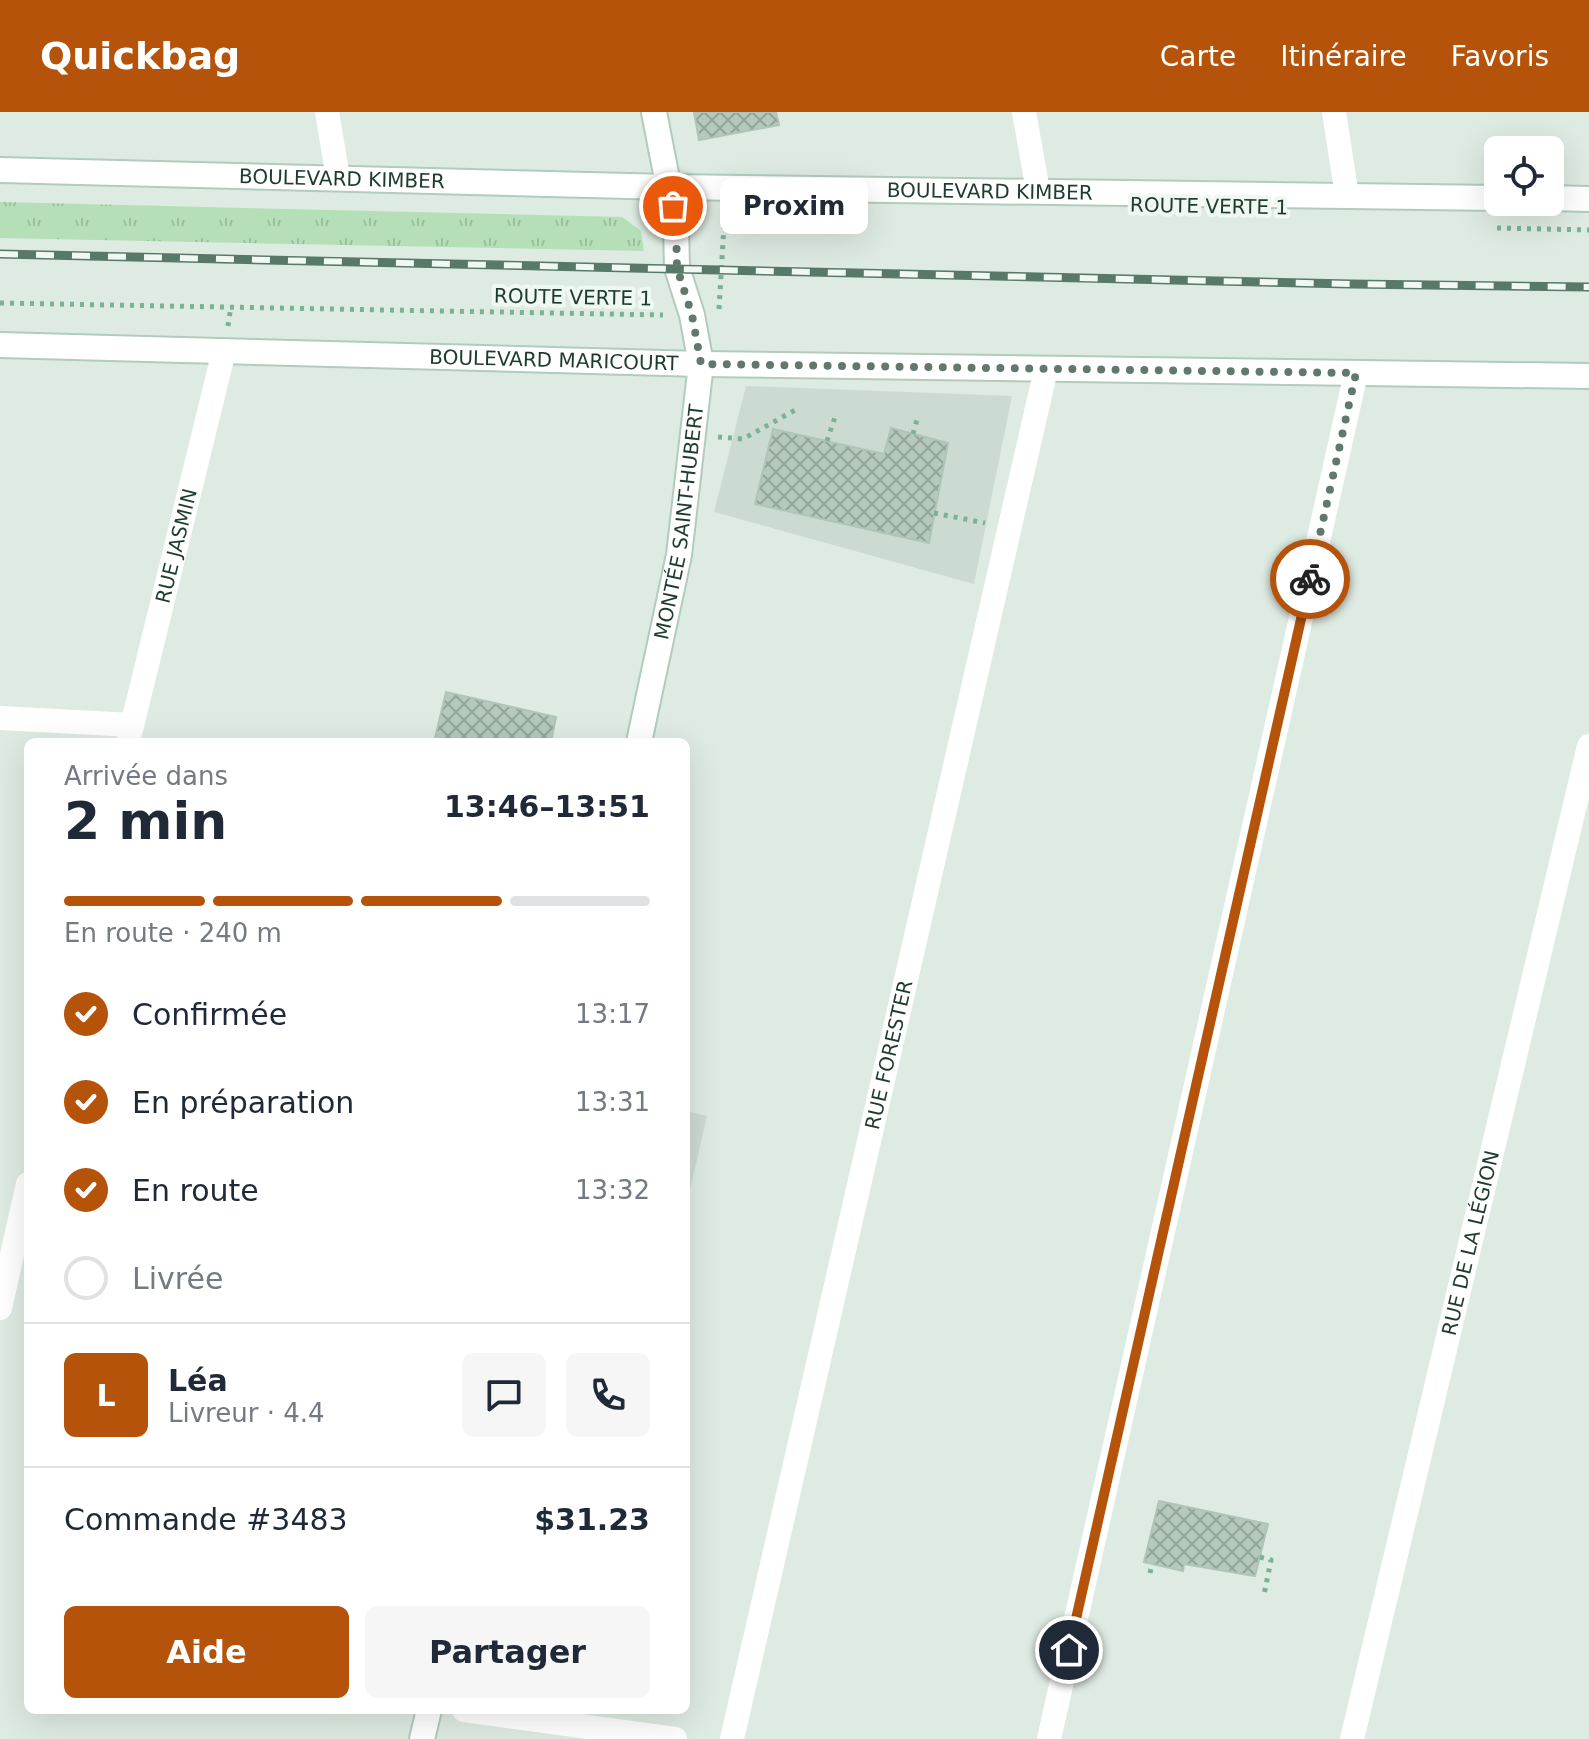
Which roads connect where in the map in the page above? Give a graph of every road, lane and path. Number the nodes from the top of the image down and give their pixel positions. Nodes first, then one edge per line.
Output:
1 (327, 112) edge
2 (654, 112) edge
3 (1024, 112) edge
4 (1334, 112) edge
5 (0, 170) edge
6 (338, 178) junction
7 (669, 187) junction
8 (1038, 191) junction
9 (1347, 196) junction
10 (1484, 198) edge
11 (1564, 198) edge
12 (1589, 199) edge
13 (740, 215) dead end
14 (1482, 227) dead end
15 (1589, 230) edge
16 (0, 303) edge
17 (692, 315) junction
18 (0, 345) edge
19 (224, 351) junction
20 (701, 364) junction
21 (1046, 369) junction
22 (1356, 373) junction
23 (1589, 376) edge
24 (797, 409) dead end
25 (918, 416) dead end
26 (835, 417) dead end
27 (913, 434) dead end
28 (693, 435) junction
29 (827, 441) dead end
30 (934, 513) dead end
31 (1009, 527) junction
32 (0, 718) edge
33 (130, 734) edge
34 (640, 738) edge
35 (1589, 746) edge
36 (24, 1202) edge
37 (0, 1308) edge
38 (1260, 1557) dead end
39 (1152, 1564) dead end
40 (1150, 1573) dead end
41 (1264, 1595) dead end
42 (428, 1714) edge
43 (493, 1714) edge
44 (422, 1739) edge
45 (675, 1739) edge
46 (732, 1739) edge
47 (1049, 1739) edge
48 (1352, 1739) edge

1 - 6 street
2 - 7 street, MONTÉE SAINT-HUBERT
3 - 8 street
4 - 9 street
5 - 6 street, BOULEVARD KIMBER
6 - 7 street, BOULEVARD KIMBER
7 - 8 street, BOULEVARD KIMBER
7 - 17 street, MONTÉE SAINT-HUBERT
8 - 9 street, BOULEVARD KIMBER
9 - 10 street, BOULEVARD KIMBER
11 - 12 street
13 - 17 path
14 - 15 path
16 - 17 path, ROUTE VERTE 1
17 - 20 street, MONTÉE SAINT-HUBERT
18 - 19 street, BOULEVARD MARICOURT
19 - 20 street, BOULEVARD MARICOURT
19 - 33 street, RUE JASMIN
20 - 21 street, BOULEVARD MARICOURT
20 - 28 street, MONTÉE SAINT-HUBERT
21 - 22 street, BOULEVARD MARICOURT
21 - 31 street, RUE FORESTER
22 - 23 street, BOULEVARD MARICOURT
22 - 47 street
24 - 28 path
25 - 27 path
26 - 29 path
28 - 34 street, MONTÉE SAINT-HUBERT
30 - 31 path
31 - 46 street, RUE FORESTER
32 - 33 street
35 - 48 street, RUE DE LA LÉGION
36 - 37 street
38 - 41 path
39 - 40 path
42 - 44 street
43 - 45 street

